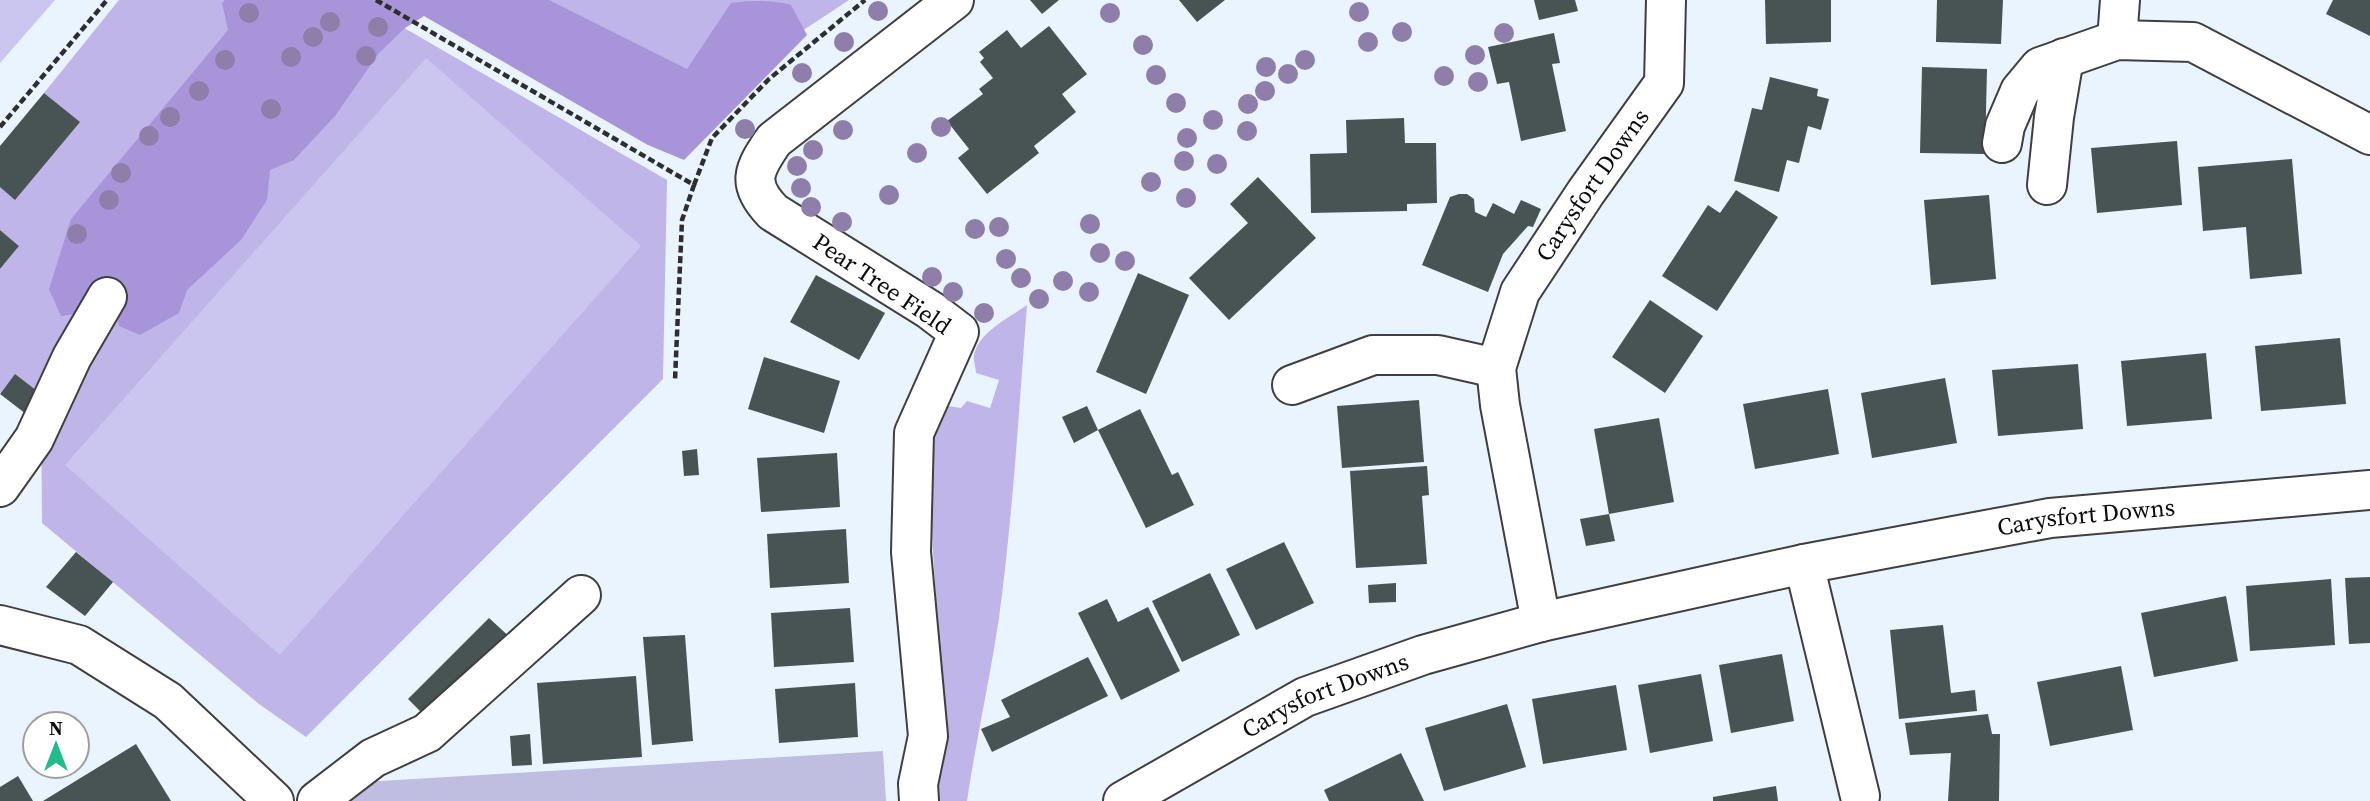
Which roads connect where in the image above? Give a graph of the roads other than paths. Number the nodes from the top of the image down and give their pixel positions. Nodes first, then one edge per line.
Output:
1 (954, 0) edge
2 (1666, 0) edge
3 (2120, 0) edge
4 (2117, 40) junction
5 (2064, 58) junction
6 (2370, 135) edge
7 (2002, 143) dead end
8 (2047, 185) dead end
9 (107, 297) dead end
10 (1496, 368) junction
11 (1292, 385) dead end
12 (0, 487) edge
13 (2370, 490) edge
14 (1804, 564) junction
15 (581, 595) dead end
16 (1541, 622) junction
17 (0, 625) edge
18 (1860, 796) dead end
19 (274, 801) edge
20 (317, 801) edge
21 (919, 801) edge
22 (1123, 801) edge

1 - 21 street, Pear Tree Field
2 - 10 street, Carysfort Downs
3 - 4 street
4 - 5 street
4 - 6 street
5 - 7 street
5 - 8 street
9 - 12 street
10 - 11 street
10 - 16 street, Carysfort Downs
13 - 14 street, Carysfort Downs
14 - 16 street, Carysfort Downs
14 - 18 street
15 - 20 street
16 - 22 street, Carysfort Downs
17 - 19 street

